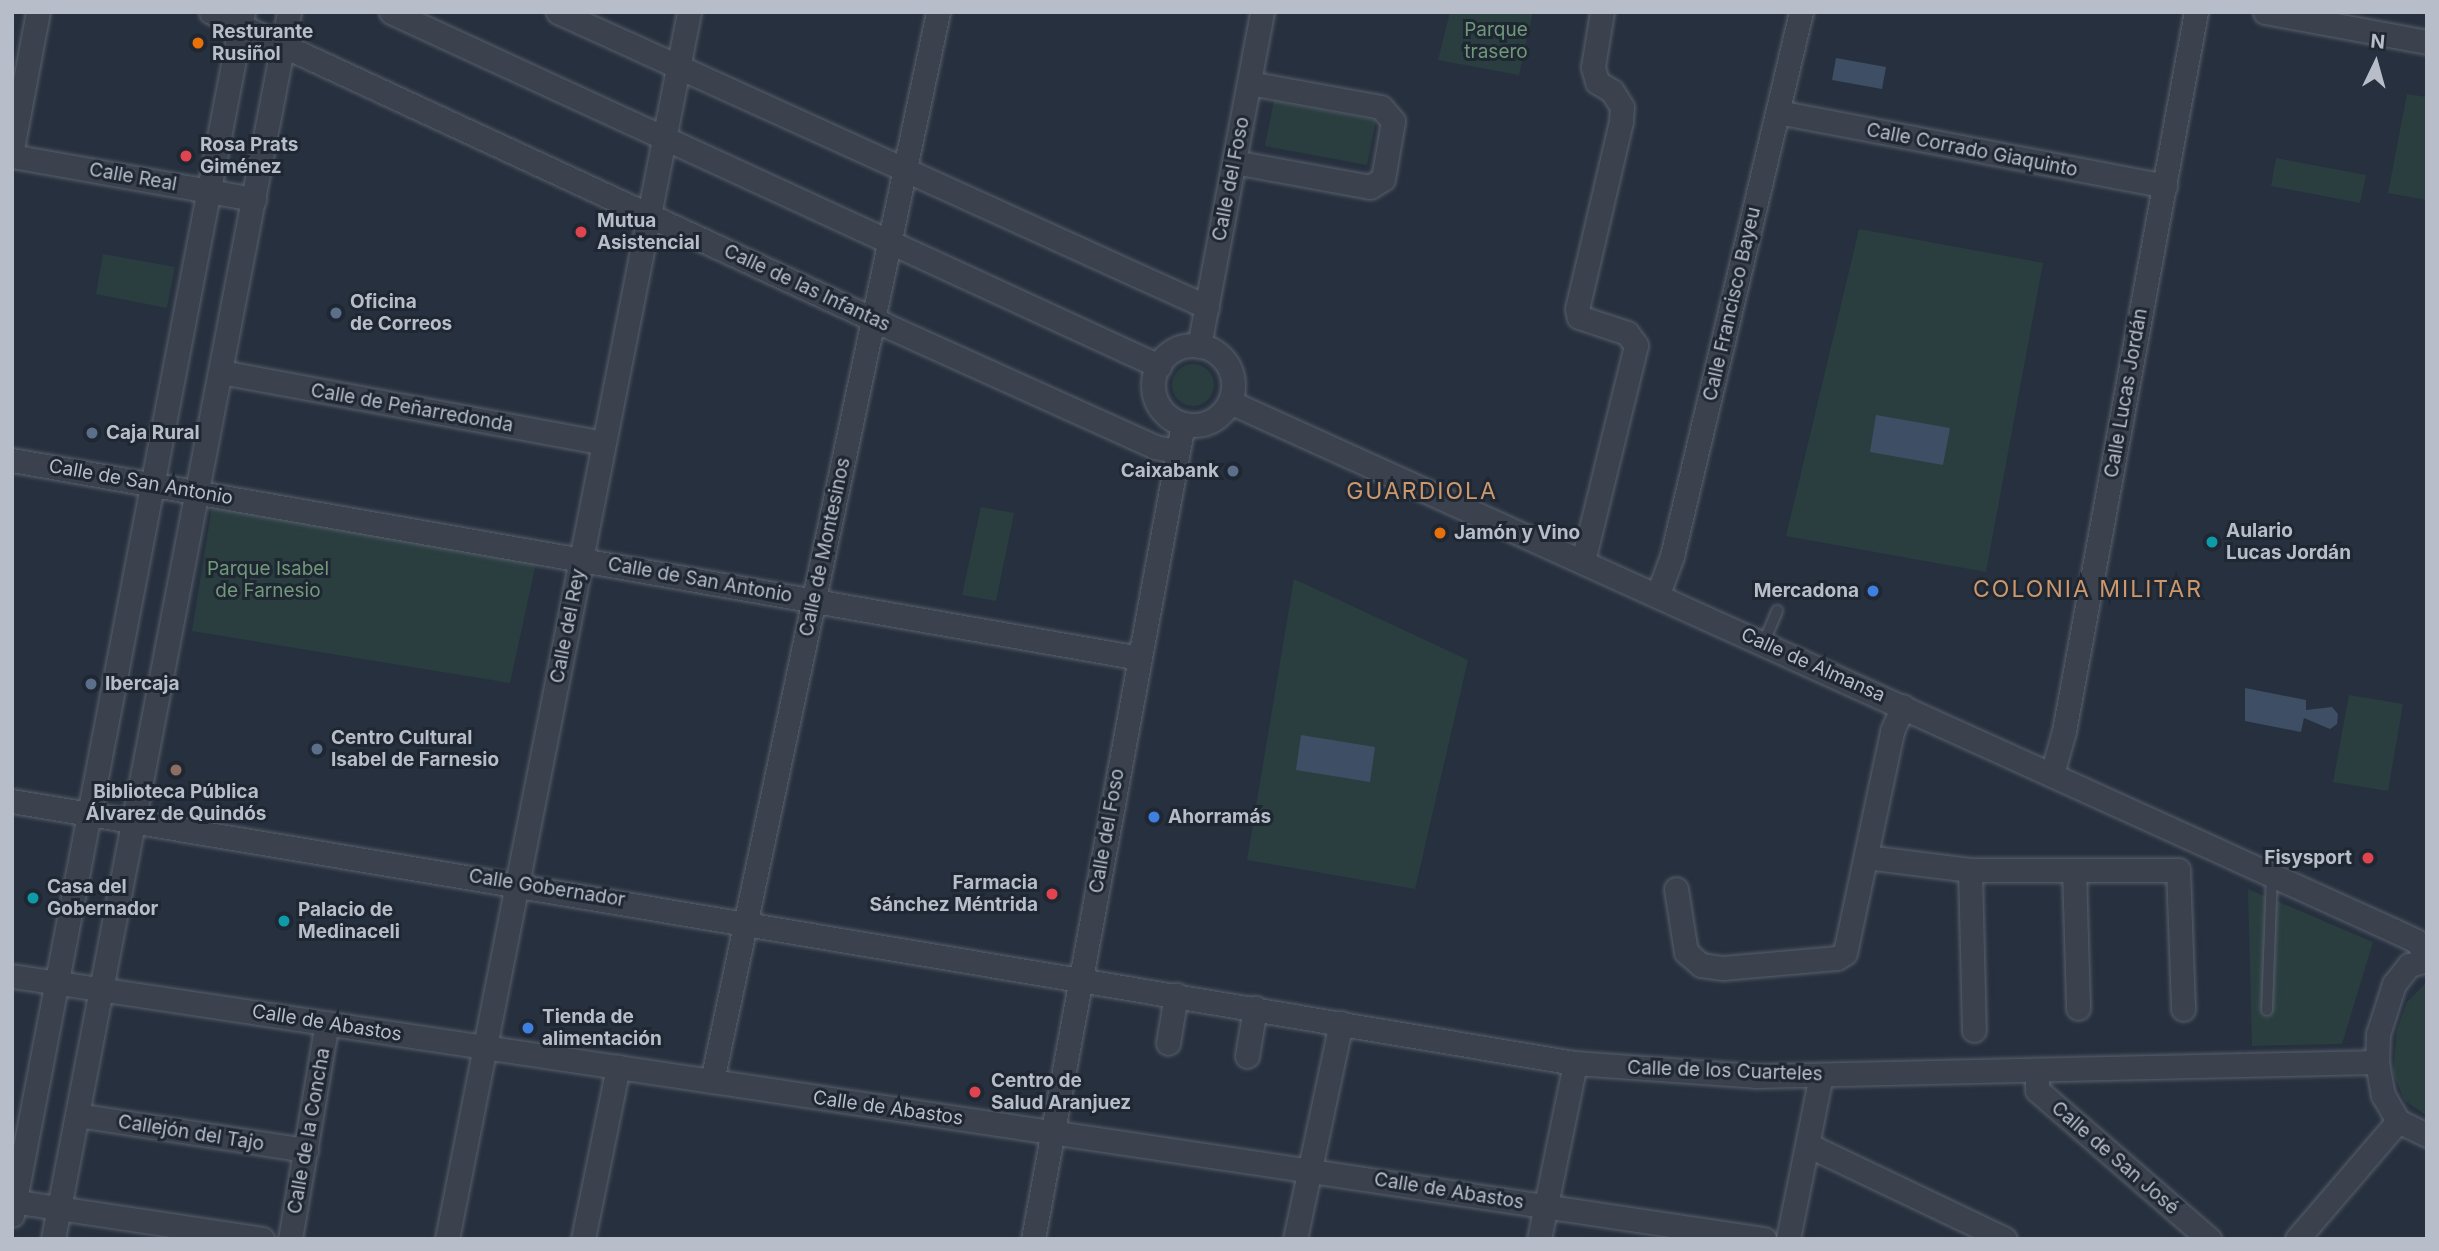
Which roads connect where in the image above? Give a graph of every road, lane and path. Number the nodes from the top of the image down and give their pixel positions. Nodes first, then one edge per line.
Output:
1 (38, 12) edge
2 (211, 12) edge
3 (289, 12) edge
4 (391, 12) edge
5 (558, 12) edge
6 (689, 12) edge
7 (938, 12) edge
8 (1262, 12) edge
9 (1602, 12) edge
10 (1801, 12) edge
11 (2196, 12) edge
12 (2265, 12) edge
13 (241, 19) edge
14 (2427, 42) edge
15 (284, 45) junction
16 (678, 68) junction
17 (1249, 83) junction
18 (1778, 112) junction
19 (663, 139) junction
20 (12, 149) edge
21 (12, 156) edge
22 (1234, 162) junction
23 (904, 173) junction
24 (2165, 186) junction
25 (208, 191) junction
26 (254, 199) junction
27 (649, 214) junction
28 (890, 241) junction
29 (1207, 307) junction
30 (874, 319) junction
31 (1199, 346) junction
32 (1159, 366) junction
33 (220, 372) junction
34 (1230, 402) junction
35 (1183, 424) junction
36 (603, 443) junction
37 (1176, 451) junction
38 (12, 460) edge
39 (152, 484) junction
40 (197, 492) junction
41 (581, 558) junction
42 (1583, 561) junction
43 (1658, 594) junction
44 (814, 600) junction
45 (1777, 611) dead end
46 (1764, 642) junction
47 (1139, 658) junction
48 (1903, 706) junction
49 (2052, 774) junction
50 (12, 801) edge
51 (89, 815) junction
52 (134, 822) junction
53 (1866, 857) junction
54 (1970, 870) junction
55 (2074, 870) junction
56 (2272, 874) junction
57 (517, 883) junction
58 (1676, 889) dead end
59 (746, 921) junction
60 (2395, 931) junction
61 (2427, 954) edge
62 (2427, 960) edge
63 (12, 976) edge
64 (1081, 979) junction
65 (57, 983) junction
66 (2394, 984) junction
67 (102, 989) junction
68 (1176, 995) junction
69 (1255, 1008) junction
70 (2078, 1008) dead end
71 (2183, 1009) dead end
72 (2267, 1010) dead end
73 (327, 1023) junction
74 (1341, 1023) junction
75 (1975, 1030) dead end
76 (1168, 1043) dead end
77 (485, 1047) junction
78 (1247, 1056) dead end
79 (2377, 1062) junction
80 (1575, 1063) junction
81 (618, 1067) junction
82 (2037, 1070) junction
83 (1821, 1075) junction
84 (712, 1082) junction
85 (77, 1115) junction
86 (2398, 1121) junction
87 (1053, 1132) junction
88 (2427, 1135) edge
89 (1808, 1145) junction
90 (306, 1150) junction
91 (1309, 1170) junction
92 (13, 1206) edge
93 (1546, 1206) junction
94 (59, 1208) junction
95 (1630, 1229) edge
96 (1725, 1236) edge
97 (53, 1239) edge
98 (262, 1239) edge
99 (290, 1239) edge
100 (447, 1239) edge
101 (583, 1239) edge
102 (1033, 1239) edge
103 (1295, 1239) edge
104 (1539, 1239) edge
105 (1763, 1239) edge
106 (1788, 1239) edge
107 (2005, 1239) edge
108 (2208, 1239) edge
109 (2297, 1239) edge

1 - 20 street
2 - 13 street, Calle de las Infantas
3 - 15 street
4 - 19 street
5 - 16 street
6 - 16 street, Calle del Rey
7 - 23 street, Calle de Montesinos
8 - 17 street, Calle del Foso
9 - 42 street
10 - 18 street, Calle Francisco Bayeu
11 - 24 street, Calle Lucas Jordán
12 - 14 street
13 - 15 street, Calle de las Infantas
13 - 25 street
15 - 26 street
15 - 27 street, Calle de las Infantas
16 - 19 street, Calle del Rey
16 - 23 street
17 - 22 street, Calle del Foso
17 - 22 street
18 - 24 street, Calle Corrado Giaquinto
18 - 43 street, Calle Francisco Bayeu
19 - 27 street, Calle del Rey
19 - 28 street
21 - 25 street, Calle Real
22 - 29 street, Calle del Foso
23 - 28 street, Calle de Montesinos
23 - 29 street
24 - 49 street, Calle Lucas Jordán
25 - 26 street, Calle Real
25 - 39 street
26 - 33 street
27 - 30 street, Calle de las Infantas
27 - 36 street, Calle del Rey
28 - 30 street, Calle de Montesinos
28 - 32 street
29 - 31 street, Calle del Foso
30 - 37 street, Calle de las Infantas
30 - 44 street, Calle de Montesinos
31 - 32 street
31 - 34 street
32 - 35 street
33 - 36 street, Calle de Peñarredonda
33 - 40 street
34 - 35 street
34 - 42 street, Calle de Almansa
35 - 37 street, Calle del Foso
36 - 41 street, Calle del Rey
37 - 47 street, Calle del Foso
38 - 39 street, Calle de San Antonio
39 - 40 street, Calle de San Antonio
39 - 51 street
40 - 41 street, Calle de San Antonio
40 - 52 street
41 - 44 street, Calle de San Antonio
41 - 57 street, Calle del Rey
42 - 43 street, Calle de Almansa
43 - 46 street, Calle de Almansa
44 - 47 street, Calle de San Antonio
44 - 59 street, Calle de Montesinos
45 - 46 lane
46 - 48 street, Calle de Almansa
47 - 64 street, Calle del Foso
48 - 49 street, Calle de Almansa
48 - 53 street
49 - 56 street, Calle de Almansa
50 - 51 street, Calle Gobernador
51 - 52 street, Calle Gobernador
51 - 65 street
52 - 57 street, Calle Gobernador
52 - 67 street
53 - 54 street
53 - 58 street
54 - 55 street
54 - 75 street
55 - 70 street
55 - 71 street
56 - 60 street, Calle de Almansa
56 - 72 lane
57 - 59 street, Calle Gobernador
57 - 77 street, Calle del Rey
59 - 64 street, Calle Gobernador
59 - 84 street, Calle de Montesinos
60 - 61 street, Calle de Almansa
60 - 66 street
62 - 66 street
63 - 65 street, Calle de Abastos
64 - 68 street, Calle de los Cuarteles
64 - 87 street, Calle del Foso
65 - 67 street, Calle de Abastos
65 - 92 street
66 - 79 street
67 - 73 street, Calle de Abastos
67 - 85 street
68 - 69 street, Calle de los Cuarteles
68 - 76 street
69 - 74 street, Calle de los Cuarteles
69 - 78 street
73 - 77 street, Calle de Abastos
73 - 90 street, Calle de la Concha
74 - 80 street, Calle de los Cuarteles
74 - 91 street
77 - 81 street, Calle de Abastos
77 - 100 street, Calle del Rey
79 - 82 street, Calle de los Cuarteles
79 - 86 street
80 - 83 street, Calle de los Cuarteles
80 - 93 street
81 - 84 street, Calle de Abastos
81 - 101 street
82 - 83 street, Calle de los Cuarteles
82 - 108 street, Calle de San José
83 - 89 street
84 - 87 street, Calle de Abastos
85 - 90 street, Callejón del Tajo
85 - 94 street
86 - 88 street
86 - 109 street
87 - 91 street, Calle de Abastos
87 - 102 street, Calle del Foso
89 - 106 street
89 - 107 street
90 - 99 street, Calle de la Concha
91 - 93 street, Calle de Abastos
91 - 103 street
92 - 94 street
93 - 95 street, Calle de Abastos
93 - 104 street
94 - 97 street
94 - 98 street
95 - 96 street, Calle de Abastos
96 - 105 street, Calle de Abastos

